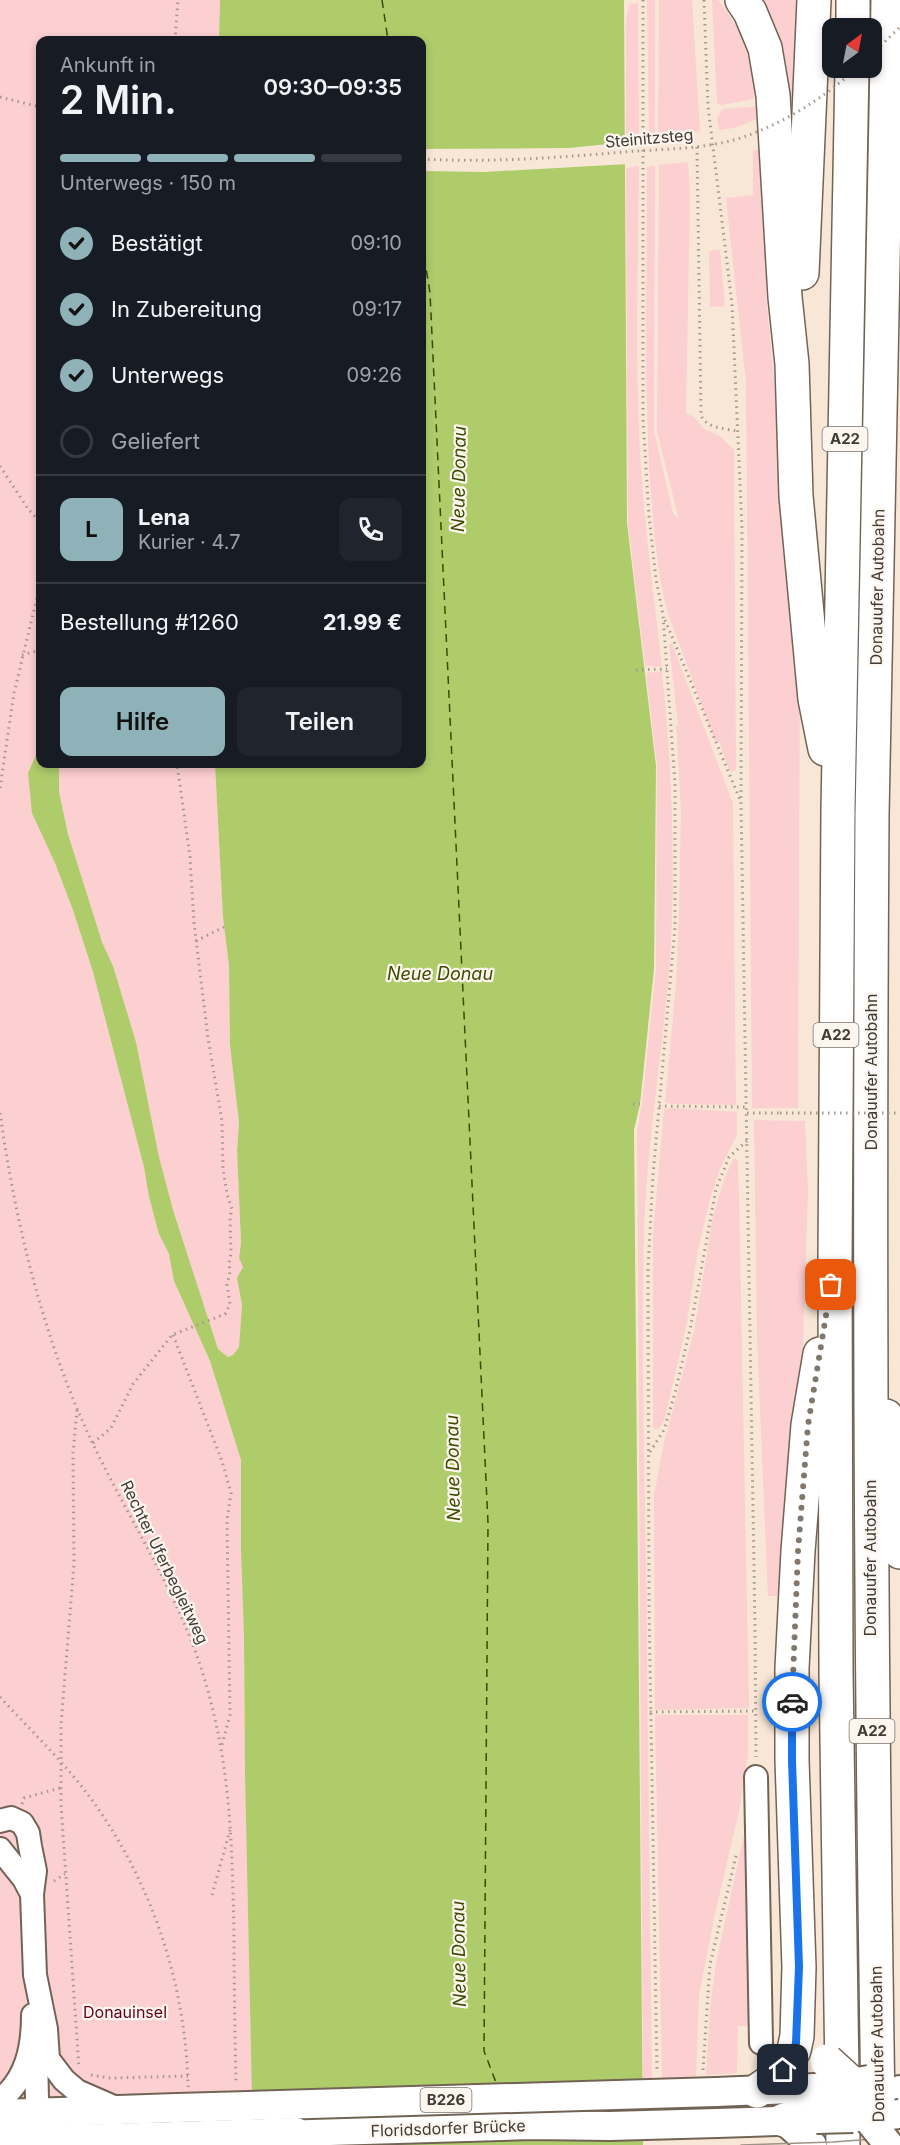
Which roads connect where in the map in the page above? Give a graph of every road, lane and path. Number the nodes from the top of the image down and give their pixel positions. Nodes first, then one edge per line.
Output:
1 (178, 0) edge
2 (643, 0) edge
3 (704, 0) edge
4 (742, 0) edge
5 (814, 0) edge
6 (853, 0) edge
7 (888, 0) edge
8 (853, 18) edge
9 (900, 27) edge
10 (175, 36) edge
11 (882, 44) edge
12 (846, 78) edge
13 (852, 78) edge
14 (0, 97) edge
15 (36, 106) edge
16 (900, 114) edge
17 (697, 147) junction
18 (426, 159) edge
19 (885, 162) junction
20 (792, 364) junction
21 (736, 430) junction
22 (0, 466) edge
23 (36, 518) edge
24 (36, 601) edge
25 (663, 615) junction
26 (36, 651) edge
27 (22, 655) junction
28 (667, 669) junction
29 (636, 670) dead end
30 (178, 768) edge
31 (0, 788) edge
32 (741, 803) junction
33 (838, 810) junction
34 (224, 927) dead end
35 (196, 941) junction
36 (633, 1104) dead end
37 (640, 1104) dead end
38 (658, 1106) junction
39 (747, 1107) junction
40 (0, 1113) edge
41 (747, 1113) junction
42 (900, 1113) edge
43 (747, 1141) junction
44 (835, 1261) junction
45 (869, 1318) junction
46 (172, 1335) junction
47 (77, 1408) junction
48 (93, 1443) junction
49 (649, 1454) junction
50 (900, 1552) edge
51 (0, 1697) edge
52 (756, 1711) junction
53 (650, 1712) junction
54 (222, 1747) junction
55 (60, 1763) junction
56 (756, 1777) joint
57 (61, 1788) junction
58 (8, 1820) edge
59 (231, 1825) junction
60 (0, 1849) edge
61 (737, 1849) dead end
62 (32, 1894) junction
63 (212, 1895) dead end
64 (799, 1967) junction
65 (36, 1980) junction
66 (33, 2036) junction
67 (186, 2043) dead end
68 (761, 2043) dead end
69 (900, 2052) edge
70 (48, 2059) junction
71 (80, 2072) dead end
72 (657, 2073) dead end
73 (89, 2074) dead end
74 (188, 2076) dead end
75 (709, 2086) junction
76 (236, 2090) dead end
77 (757, 2091) junction
78 (0, 2100) edge
79 (850, 2105) edge
80 (121, 2109) junction
81 (43, 2113) junction
82 (0, 2114) edge
83 (177, 2122) junction
84 (0, 2130) edge
85 (63, 2139) junction
86 (0, 2141) edge
87 (831, 2145) edge
88 (889, 2145) edge

1 - 10 path
2 - 25 path
3 - 21 path
4 - 20 highway
5 - 20 highway
6 - 8 highway
7 - 19 highway, Donauufer Autobahn / A22
9 - 11 path, bridge
12 - 17 path, Steinitzsteg, bridge
13 - 33 highway, A22
14 - 15 path
16 - 19 highway
17 - 18 path, Steinitzsteg, bridge
17 - 21 path
19 - 45 highway, Donauufer Autobahn / A22
20 - 33 highway
21 - 32 path
22 - 23 path
24 - 27 path
25 - 28 path
25 - 32 path
26 - 27 path
27 - 31 path
28 - 29 path
28 - 38 path
30 - 35 path
32 - 39 path
33 - 44 highway, A22
34 - 35 path
35 - 46 path
36 - 37 path
38 - 39 path
38 - 49 path
39 - 41 path
40 - 47 path, Rechter Uferbegleitweg
41 - 42 path, bridge
41 - 43 path
43 - 49 path
43 - 52 path
44 - 64 highway
44 - 79 highway, A22
45 - 50 highway
45 - 79 highway, Donauufer Autobahn / A22
46 - 48 path
46 - 54 path
47 - 48 path, Rechter Uferbegleitweg
47 - 55 path
48 - 54 path, Rechter Uferbegleitweg
49 - 53 path
51 - 55 path
52 - 53 path
52 - 56 path
53 - 72 path
54 - 59 path, Rechter Uferbegleitweg
55 - 57 path
55 - 67 path
56 - 68 lane
57 - 58 path
57 - 71 path
58 - 62 lane
59 - 63 path
59 - 76 path, Rechter Uferbegleitweg
60 - 62 lane
61 - 75 path
62 - 65 lane
64 - 77 highway
64 - 79 highway
65 - 66 lane
65 - 70 lane
66 - 78 lane
66 - 81 lane
69 - 79 highway
70 - 80 lane
70 - 81 lane
73 - 74 path
75 - 77 main road, B226
75 - 83 main road, Floridsdorfer Brücke / B226, bridge
77 - 79 main road, B226
79 - 83 main road, Floridsdorfer Brücke / B226, bridge
79 - 87 main road
79 - 88 main road, bridge
80 - 81 main road, Floridsdorfer Brücke / B226
80 - 83 main road, Floridsdorfer Brücke / B226
81 - 82 main road, Floridsdorfer Brücke / B226
81 - 84 lane
81 - 85 lane
83 - 85 main road, Floridsdorfer Brücke / B226
85 - 86 main road, Floridsdorfer Brücke / B226

